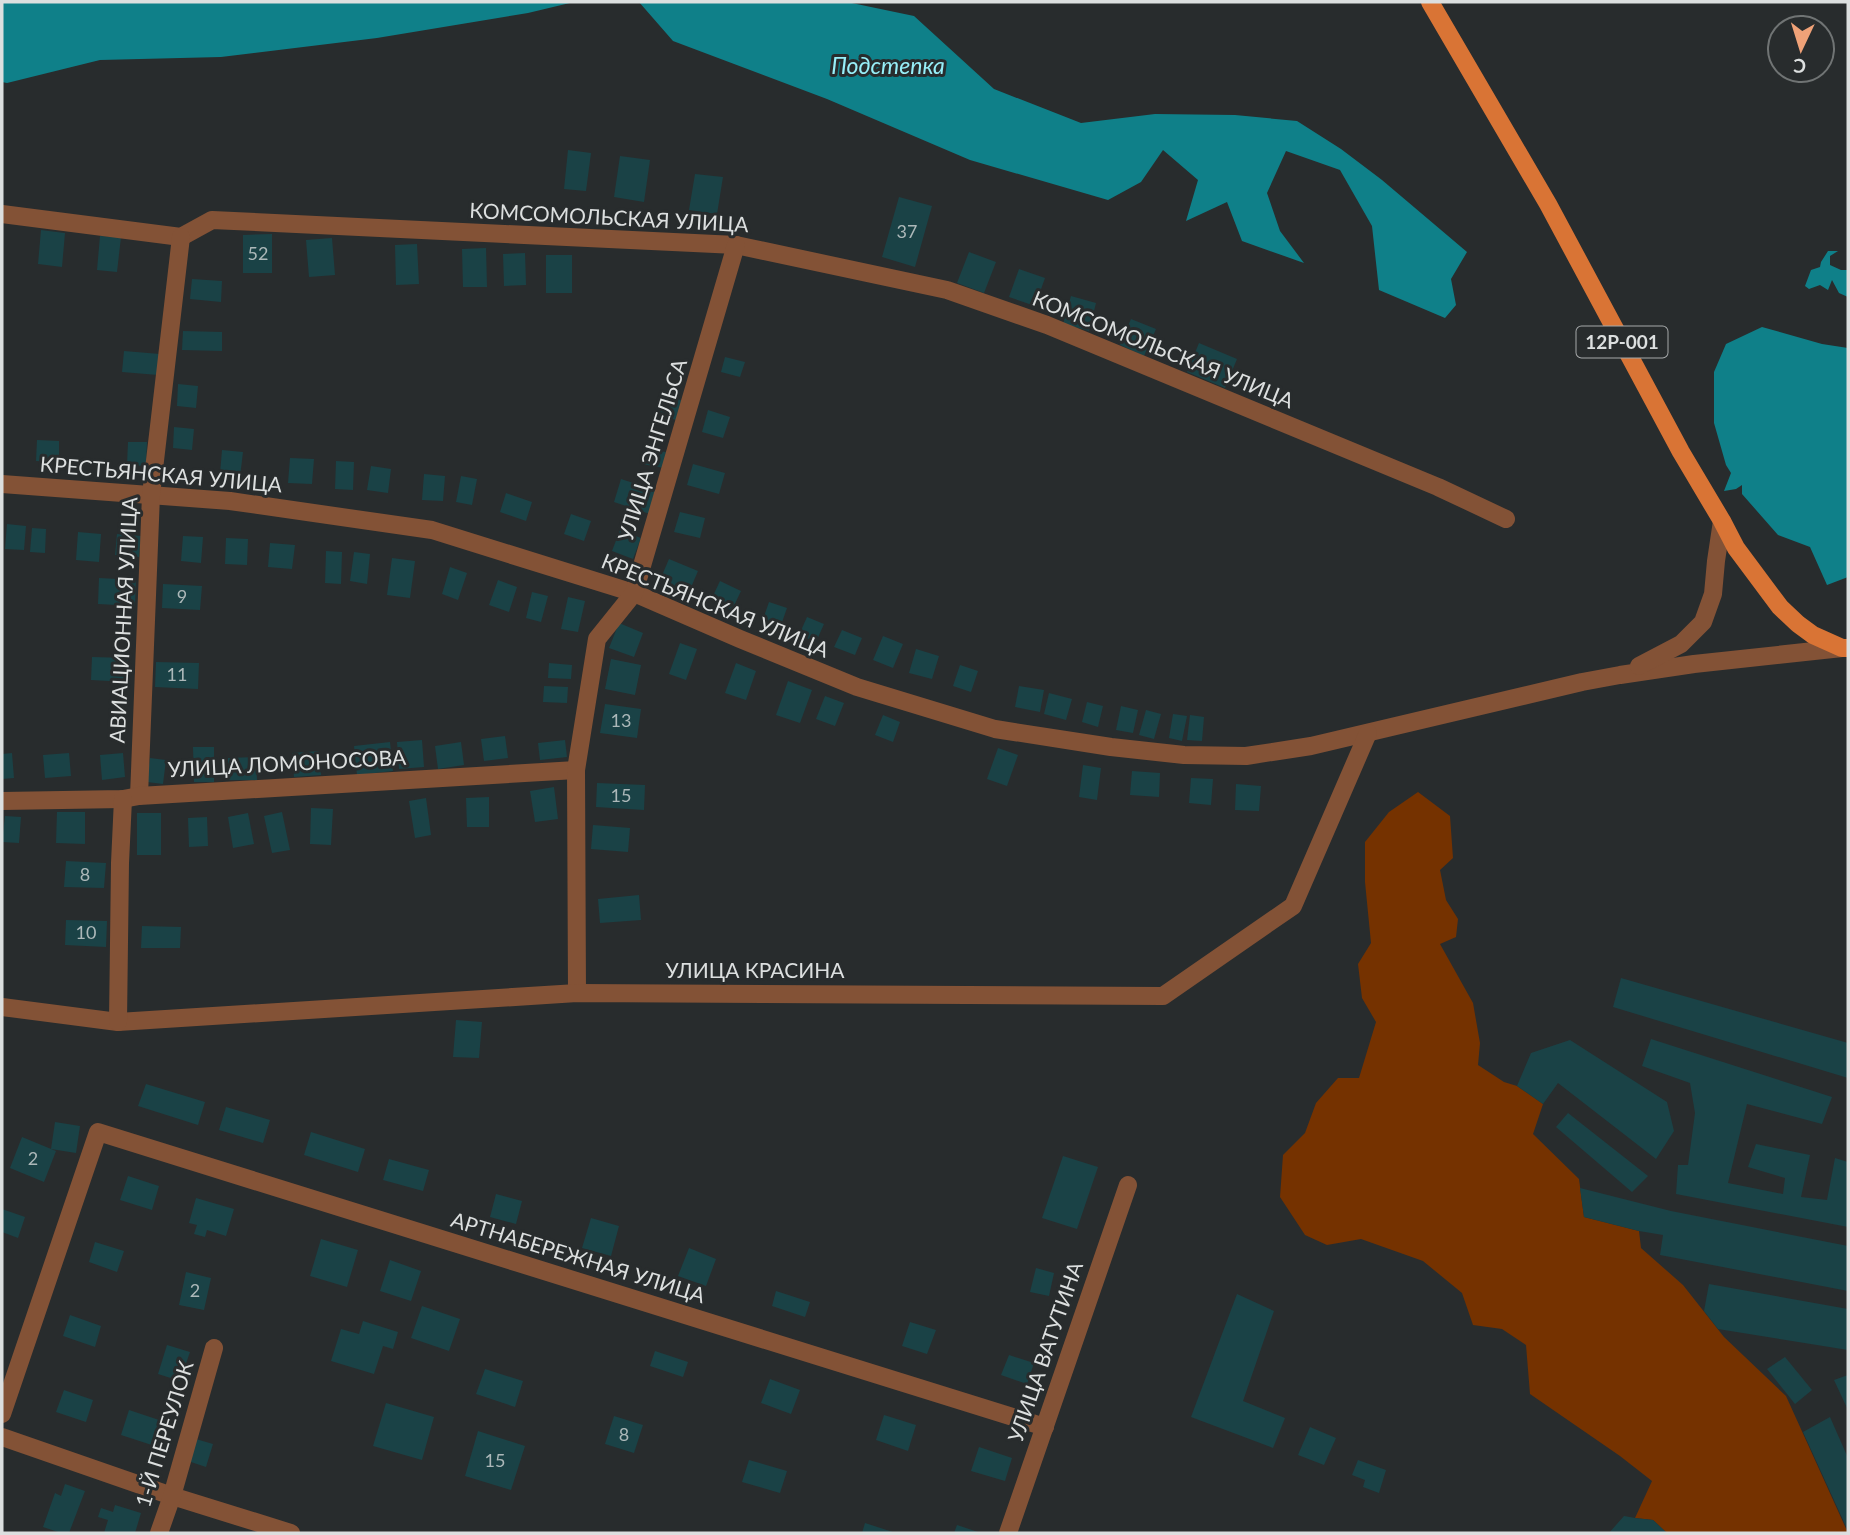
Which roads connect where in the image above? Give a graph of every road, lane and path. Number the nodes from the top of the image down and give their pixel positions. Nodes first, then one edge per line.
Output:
1 (1430, 2) edge
2 (2, 214) edge
3 (181, 237) junction
4 (736, 245) junction
5 (2, 484) edge
6 (151, 495) junction
7 (1506, 519) dead end
8 (1722, 521) junction
9 (634, 593) junction
10 (1845, 648) edge
11 (1620, 675) junction
12 (1368, 733) junction
13 (576, 770) junction
14 (131, 797) junction
15 (2, 801) edge
16 (577, 993) junction
17 (2, 1007) edge
18 (118, 1022) junction
19 (1128, 1185) dead end
20 (215, 1348) dead end
21 (2, 1414) edge
22 (1045, 1427) junction
23 (2, 1437) edge
24 (172, 1496) junction
25 (159, 1533) edge
26 (290, 1533) edge
27 (1008, 1533) edge

1 - 8 main road, 12Р-001
2 - 3 street
3 - 4 street, КОМСОМОЛЬСКАЯ УЛИЦА
3 - 6 street, АВИАЦИОННАЯ УЛИЦА
4 - 7 street, КОМСОМОЛЬСКАЯ УЛИЦА
4 - 9 street, УЛИЦА ЭНГЕЛЬСА
5 - 6 street, КРЕСТЬЯНСКАЯ УЛИЦА
6 - 9 street, КРЕСТЬЯНСКАЯ УЛИЦА
6 - 14 street, АВИАЦИОННАЯ УЛИЦА
8 - 10 main road, 12Р-001
8 - 11 street
9 - 12 street, КРЕСТЬЯНСКАЯ УЛИЦА
9 - 13 street, УЛИЦА ЭНГЕЛЬСА
10 - 11 street
11 - 12 street, КРЕСТЬЯНСКАЯ УЛИЦА
12 - 16 street, УЛИЦА КРАСИНА
13 - 14 street, УЛИЦА ЛОМОНОСОВА
13 - 16 street, УЛИЦА ЭНГЕЛЬСА
14 - 15 street, УЛИЦА ЛОМОНОСОВА
14 - 18 street, АВИАЦИОННАЯ УЛИЦА
16 - 18 street, УЛИЦА КРАСИНА
17 - 18 street, УЛИЦА КРАСИНА
19 - 22 street, УЛИЦА ВАТУТИНА
20 - 24 street, 1-Й ПЕРЕУЛОК
21 - 22 street, АРТНАБЕРЕЖНАЯ УЛИЦА
22 - 27 street, УЛИЦА ВАТУТИНА
23 - 24 street
24 - 25 street, 1-Й ПЕРЕУЛОК
24 - 26 street

